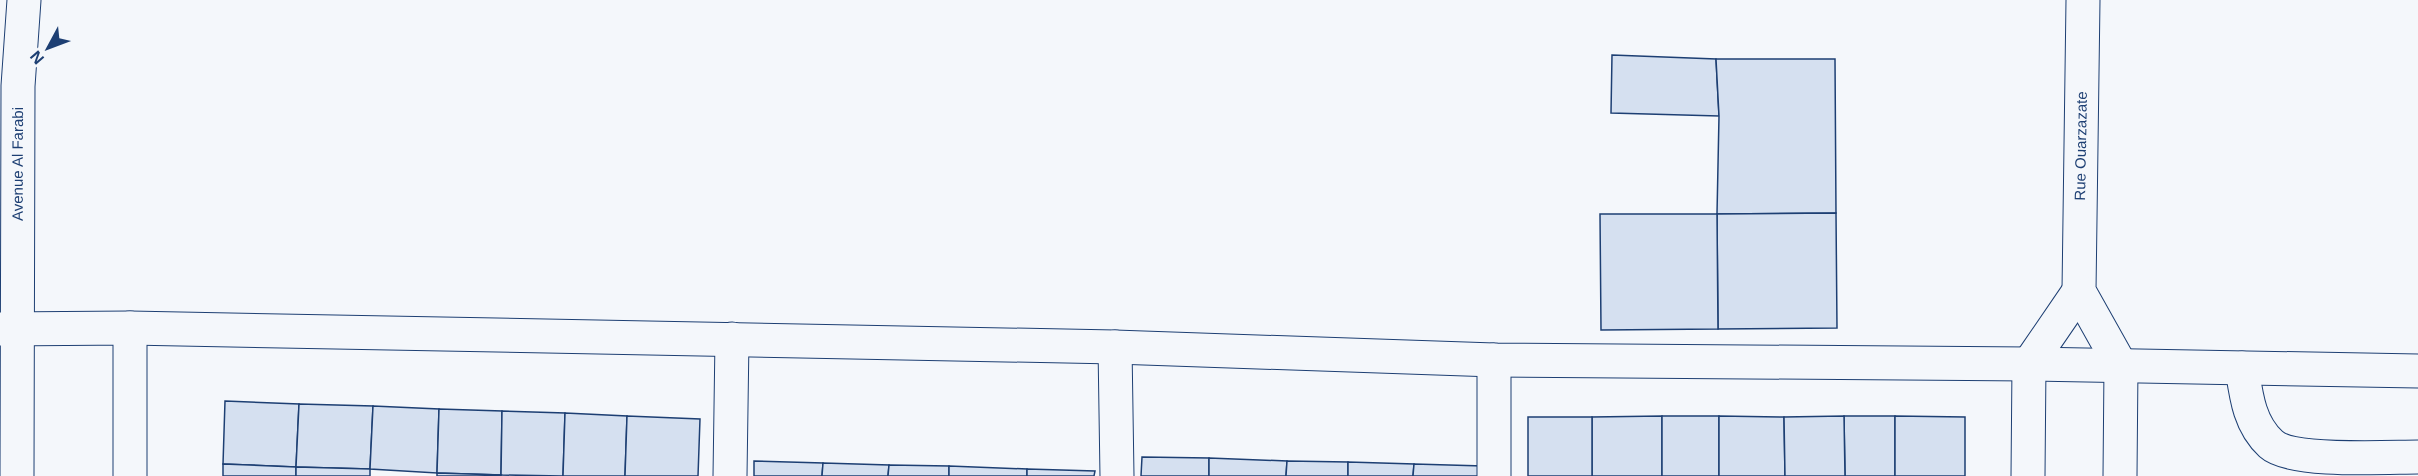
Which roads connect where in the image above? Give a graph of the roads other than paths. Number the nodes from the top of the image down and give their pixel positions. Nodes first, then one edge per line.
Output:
1 (24, 0) edge
2 (2083, 0) edge
3 (2079, 291) junction
4 (130, 328) junction
5 (9, 329) edge
6 (732, 339) junction
7 (1116, 347) junction
8 (1494, 360) junction
9 (2029, 364) junction
10 (2121, 366) junction
11 (2242, 368) junction
12 (2418, 371) edge
13 (2418, 456) edge
14 (17, 476) edge
15 (130, 476) edge
16 (730, 476) edge
17 (1117, 476) edge
18 (1494, 476) edge
19 (2028, 476) edge
20 (2120, 476) edge

1 - 5 street, Avenue Al Farabi
2 - 3 street, Rue Ouarzazate
3 - 9 street
3 - 10 street
4 - 5 street
4 - 6 street
4 - 15 street
5 - 14 street, Avenue Al Farabi
6 - 7 street
6 - 16 street
7 - 8 street
7 - 17 street
8 - 9 street
8 - 18 street
9 - 10 street
9 - 19 street
10 - 11 street
10 - 20 street
11 - 12 street
11 - 13 street

